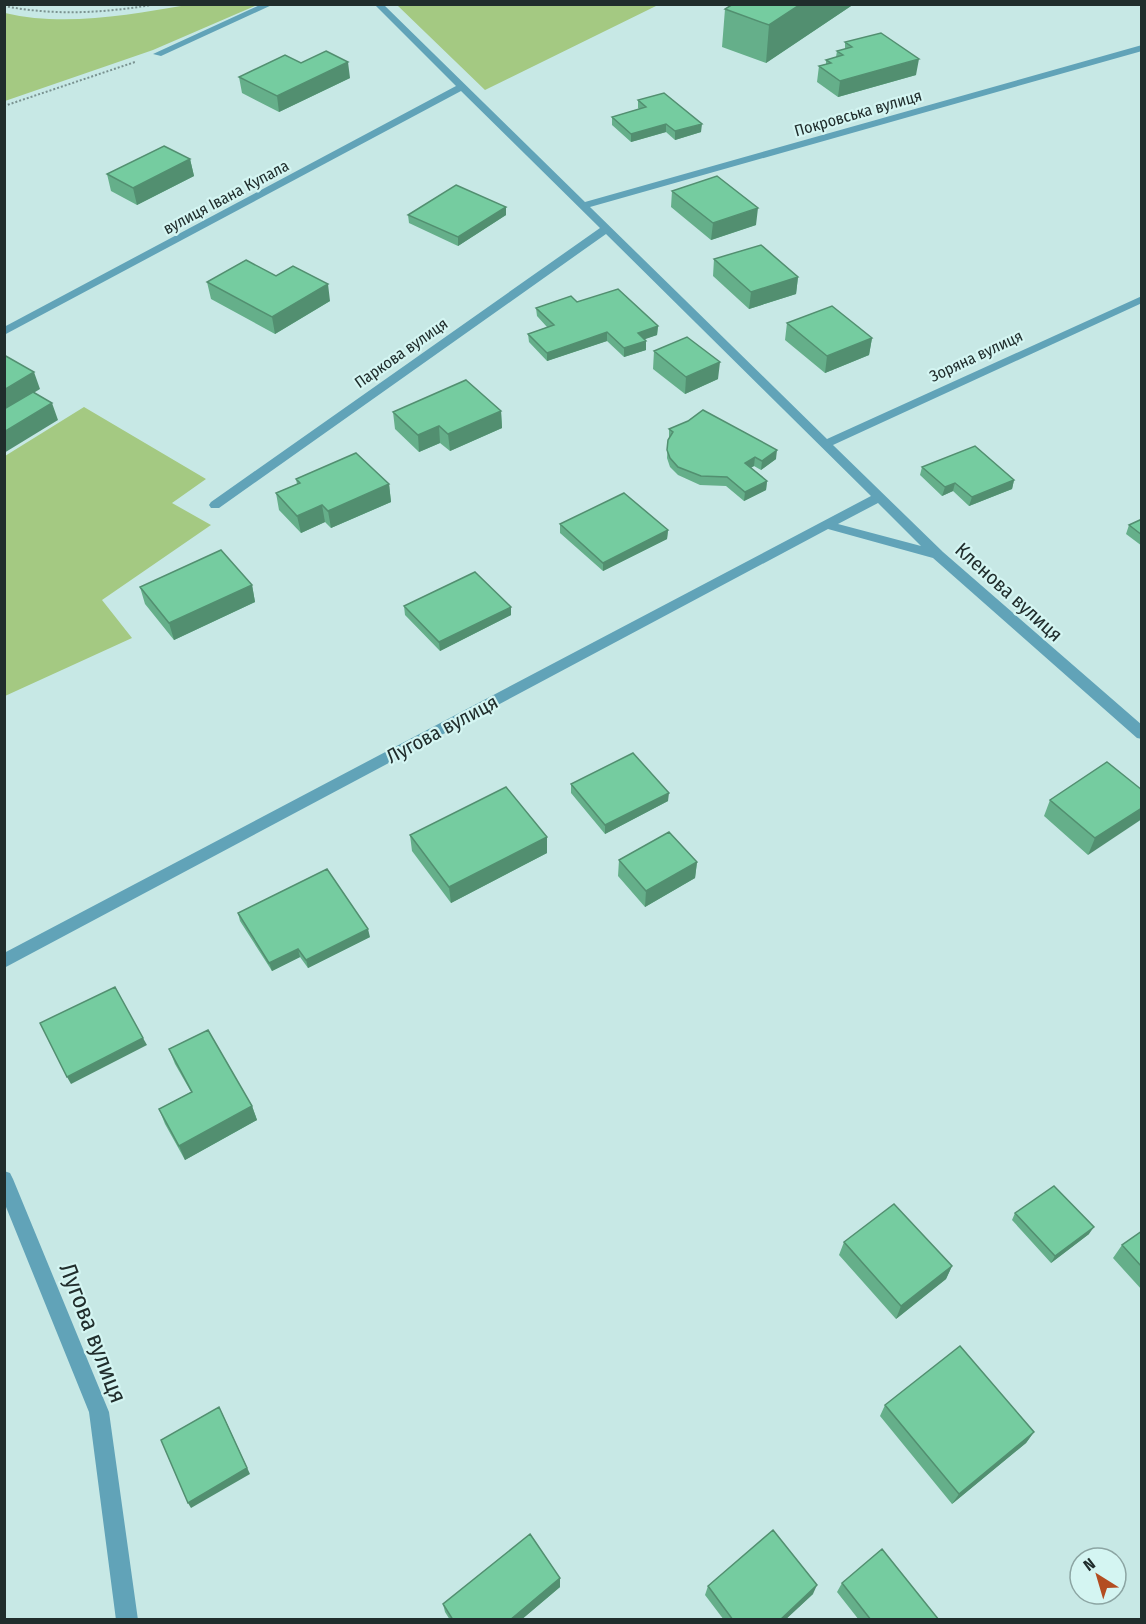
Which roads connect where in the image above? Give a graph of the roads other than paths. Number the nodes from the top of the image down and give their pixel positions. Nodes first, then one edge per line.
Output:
1 (270, 4) edge
2 (378, 4) edge
3 (1142, 48) edge
4 (158, 54) road end
5 (462, 87) junction
6 (583, 206) junction
7 (606, 229) junction
8 (1142, 299) edge
9 (4, 332) edge
10 (825, 444) junction
11 (879, 497) junction
12 (215, 505) dead end
13 (827, 525) junction
14 (938, 555) junction
15 (1139, 729) edge
16 (4, 961) edge
17 (4, 1179) edge
18 (127, 1620) edge

1 - 4 street
2 - 5 street
3 - 6 street, Покровська вулиця
5 - 6 street
5 - 9 street, вулиця Івана Купала
6 - 7 street
7 - 10 street
7 - 12 street, Паркова вулиця
8 - 10 street, Зоряна вулиця
10 - 11 street
11 - 13 street, Лугова вулиця
11 - 14 street
13 - 14 street, Кленова вулиця
13 - 16 street, Лугова вулиця
14 - 15 street, Кленова вулиця
17 - 18 street, Лугова вулиця

